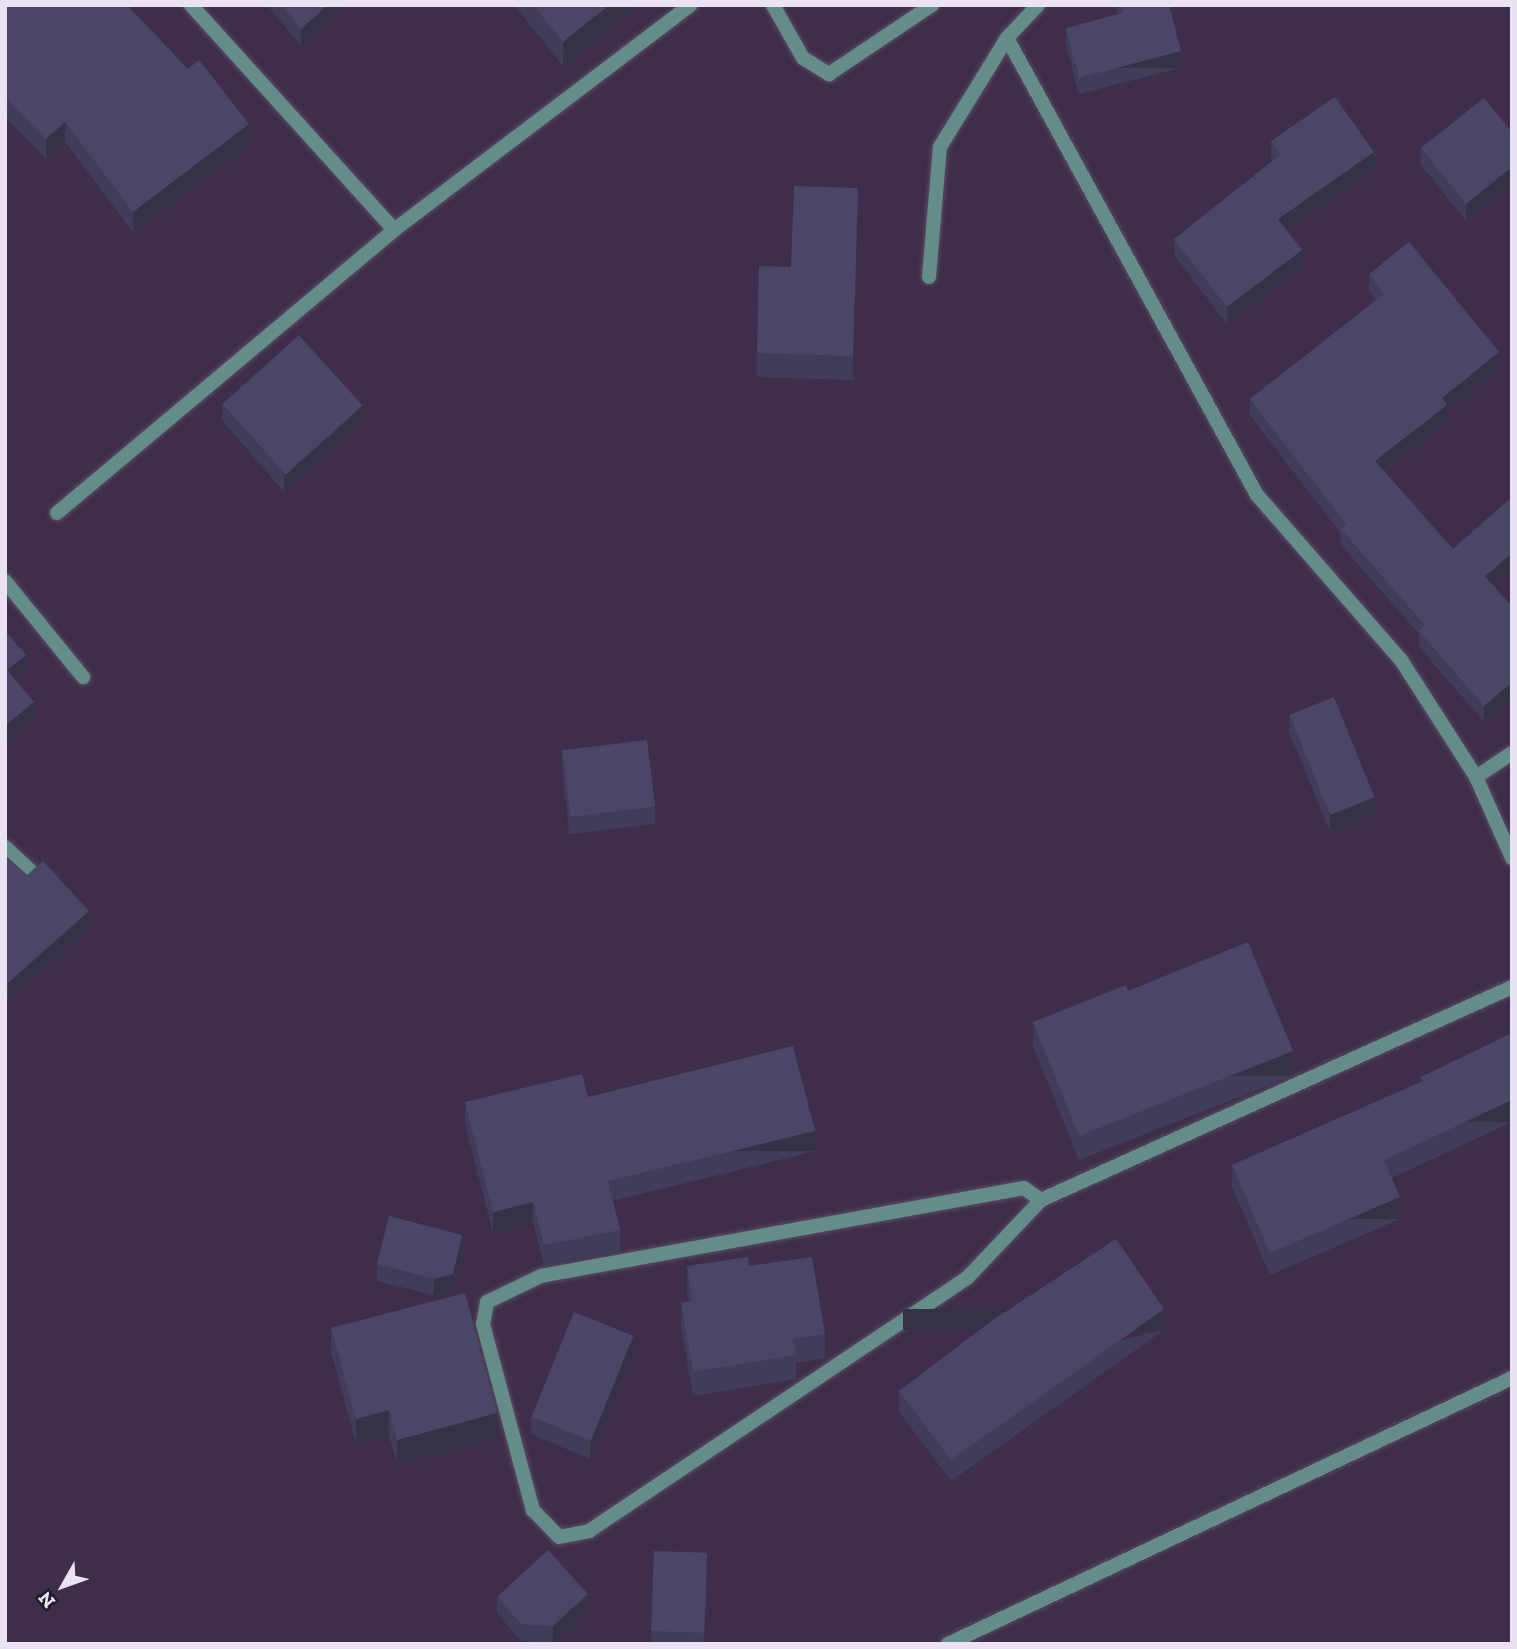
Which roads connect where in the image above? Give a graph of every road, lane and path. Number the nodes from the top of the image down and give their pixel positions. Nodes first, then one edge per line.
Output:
1 (191, 5) edge
2 (690, 5) edge
3 (773, 5) edge
4 (932, 5) edge
5 (1038, 5) edge
6 (1007, 38) junction
7 (394, 230) junction
8 (929, 277) dead end
9 (57, 513) dead end
10 (5, 581) edge
11 (83, 677) dead end
12 (1512, 753) edge
13 (1476, 777) junction
14 (5, 847) edge
15 (1512, 858) edge
16 (34, 874) edge
17 (1512, 987) edge
18 (1041, 1200) junction
19 (1512, 1378) edge
20 (948, 1644) edge

1 - 7 street
2 - 7 street
3 - 4 street
5 - 6 street
6 - 8 street
6 - 13 street
7 - 9 street
10 - 11 street
12 - 13 street
13 - 15 street
14 - 16 street
17 - 18 street
18 - 18 street
19 - 20 street

